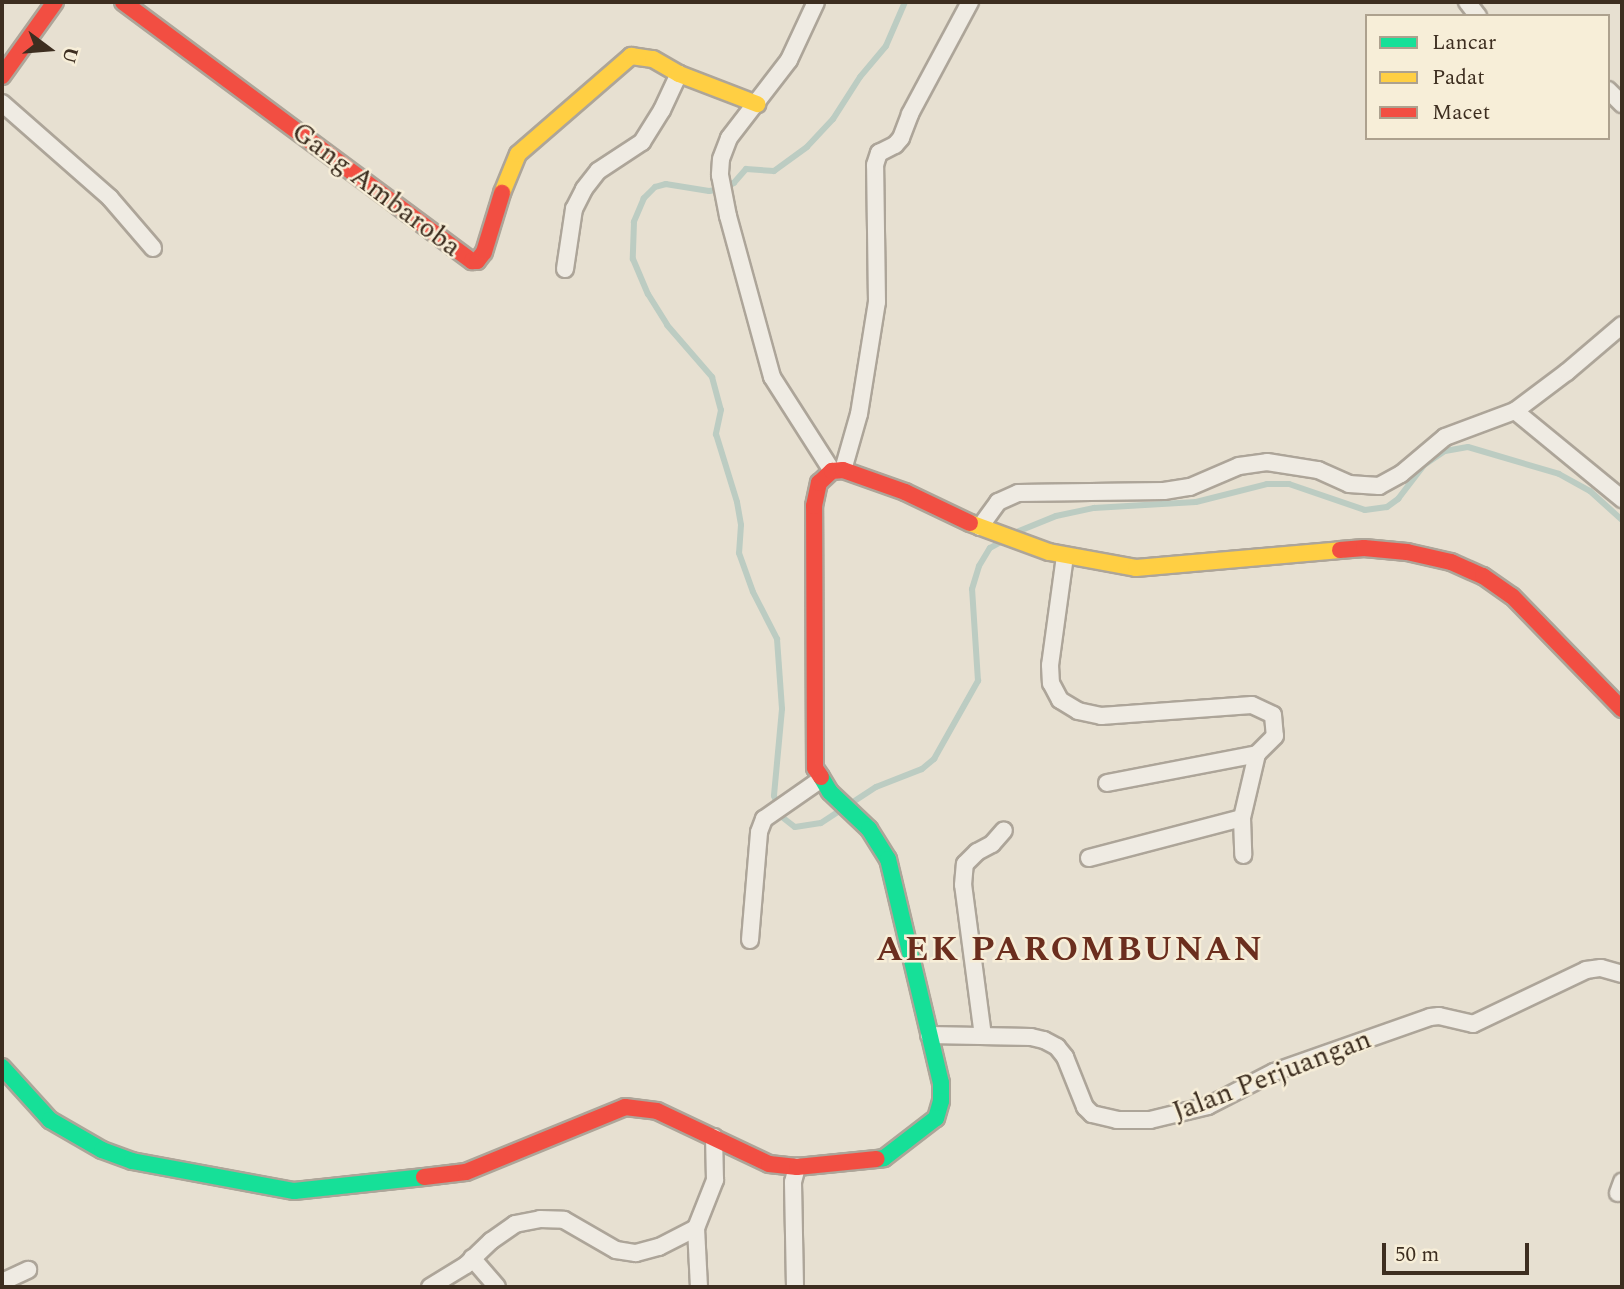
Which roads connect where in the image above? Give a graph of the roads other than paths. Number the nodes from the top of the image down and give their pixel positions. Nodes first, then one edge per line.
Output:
1 (55, 2) edge
2 (123, 2) edge
3 (816, 2) edge
4 (970, 2) edge
5 (679, 74) junction
6 (2, 76) edge
7 (2, 103) edge
8 (757, 104) junction
9 (153, 248) dead end
10 (565, 269) dead end
11 (1622, 325) edge
12 (1515, 411) junction
13 (837, 471) junction
14 (1622, 499) edge
15 (984, 529) junction
16 (1057, 554) junction
17 (1622, 709) edge
18 (1257, 754) junction
19 (1107, 783) dead end
20 (825, 786) junction
21 (1242, 818) junction
22 (1004, 830) dead end
23 (1243, 855) dead end
24 (1089, 858) dead end
25 (750, 940) dead end
26 (1622, 974) edge
27 (929, 1035) junction
28 (983, 1036) junction
29 (2, 1067) edge
30 (714, 1136) junction
31 (797, 1167) junction
32 (696, 1228) junction
33 (472, 1258) junction
34 (28, 1270) dead end
35 (2, 1282) edge
36 (430, 1287) edge
37 (497, 1287) edge
38 (699, 1287) edge
39 (794, 1287) edge

1 - 6 main road
2 - 5 main road, Gang Ambaroba
3 - 8 street
4 - 13 street
5 - 8 main road, Gang Ambaroba
5 - 10 street
7 - 9 street
8 - 13 street
11 - 12 street
12 - 14 street
12 - 15 street
13 - 15 main road
13 - 20 main road
15 - 16 main road
16 - 17 main road
16 - 18 street
18 - 19 street
18 - 21 street
20 - 25 street
20 - 27 main road
21 - 23 street
21 - 24 street
22 - 28 street
26 - 28 street, Jalan Perjuangan
27 - 28 street, Jalan Perjuangan
27 - 31 main road
29 - 30 main road
30 - 31 main road
30 - 32 street
31 - 39 street
32 - 33 street
32 - 38 street
33 - 36 street
33 - 37 street
34 - 35 street

